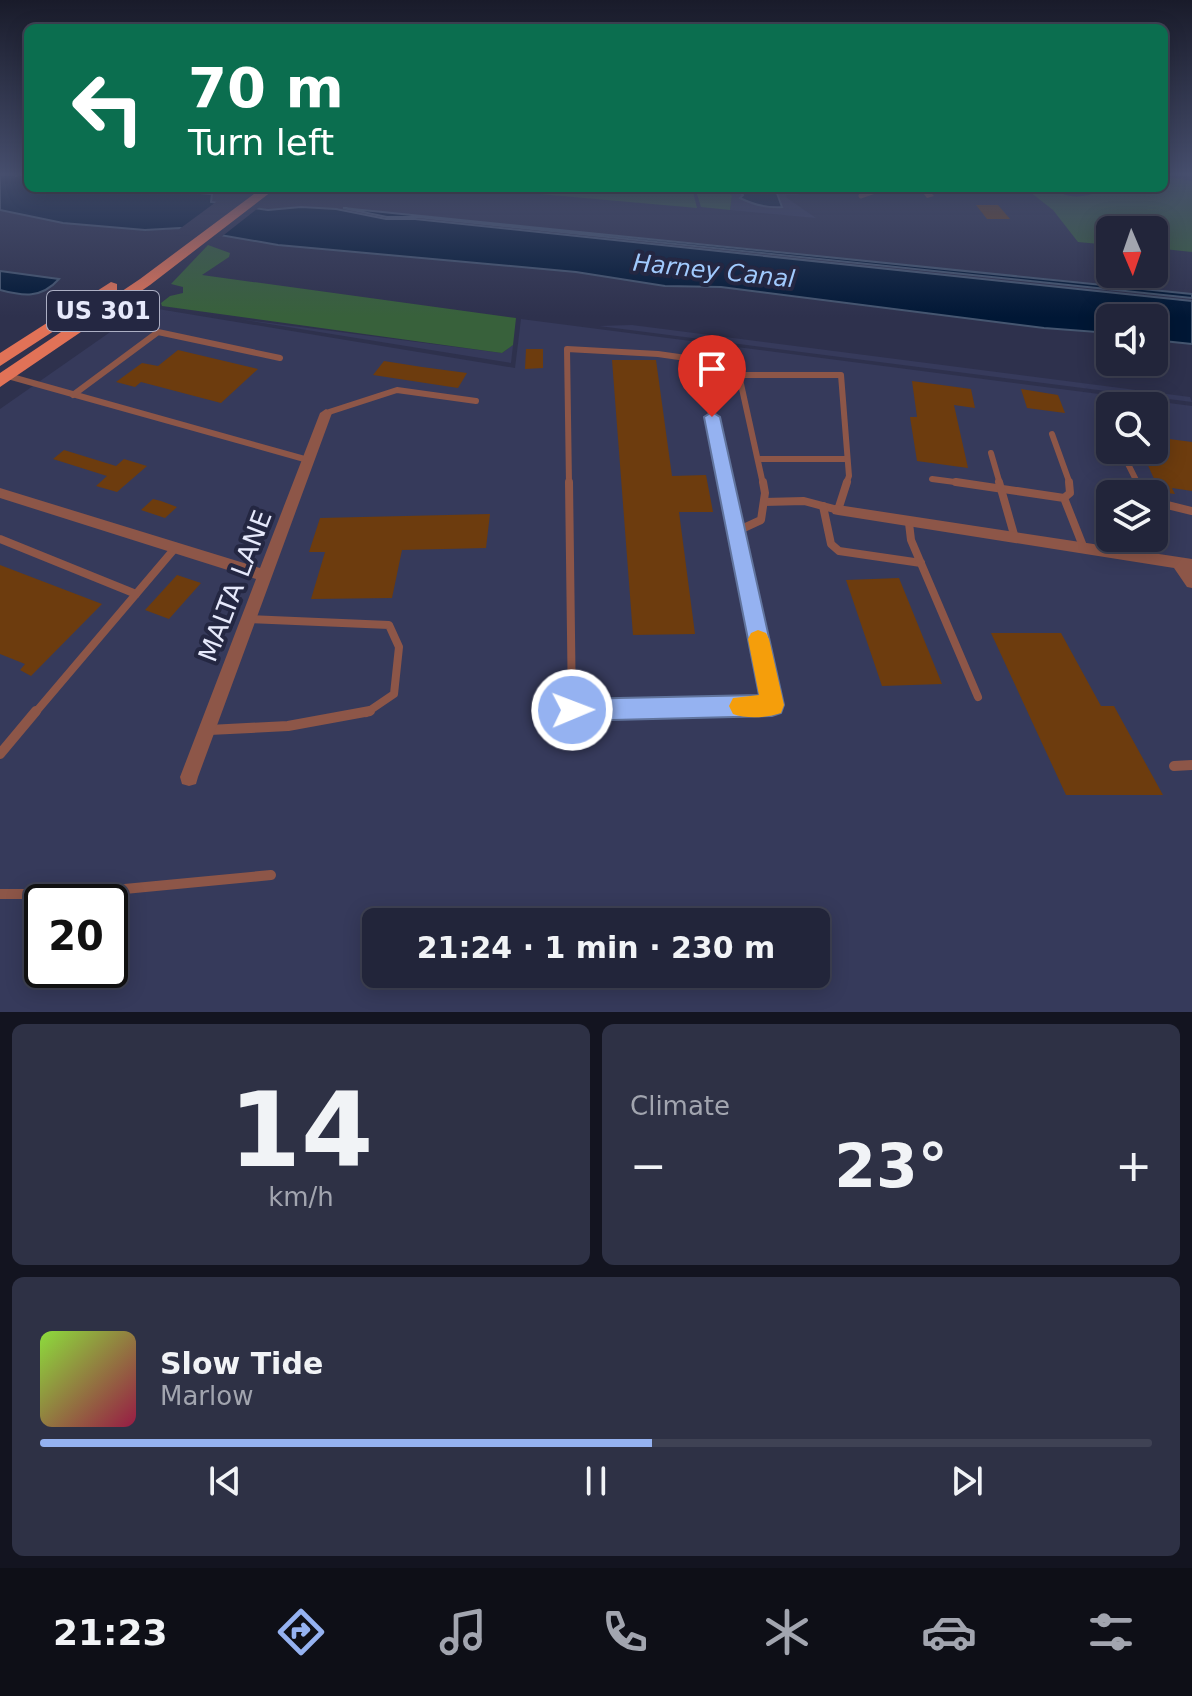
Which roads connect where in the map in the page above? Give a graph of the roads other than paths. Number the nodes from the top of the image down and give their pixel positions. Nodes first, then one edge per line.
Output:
1 (205, 222) edge
2 (221, 222) edge
3 (280, 358) dead end
4 (3, 373) edge
5 (73, 395) junction
6 (476, 401) dead end
7 (326, 413) joint
8 (1052, 434) dead end
9 (991, 453) dead end
10 (758, 459) junction
11 (847, 459) junction
12 (308, 460) junction
13 (932, 479) dead end
14 (1001, 489) junction
15 (0, 493) edge
16 (1064, 498) junction
17 (764, 502) junction
18 (1168, 505) edge
19 (831, 508) junction
20 (1192, 511) edge
21 (909, 523) junction
22 (735, 532) junction
23 (1015, 538) junction
24 (0, 539) edge
25 (1083, 546) junction
26 (176, 547) junction
27 (921, 563) junction
28 (1185, 564) edge
29 (264, 575) junction
30 (1192, 582) edge
31 (136, 594) junction
32 (248, 619) junction
33 (978, 697) dead end
34 (207, 730) junction
35 (0, 754) edge
36 (1192, 765) edge
37 (1174, 766) dead end
38 (189, 777) dead end
39 (271, 875) dead end
40 (0, 894) edge

1 - 4 main road, US 301
2 - 4 main road, US 301
3 - 5 lane
4 - 5 lane
5 - 12 lane
6 - 7 lane
7 - 12 street, MALTA LANE
8 - 16 lane
9 - 14 lane
10 - 11 lane
10 - 11 lane
10 - 17 lane
11 - 19 lane
12 - 29 street, MALTA LANE
13 - 14 lane
14 - 16 lane
14 - 23 lane
15 - 26 street
16 - 25 lane
17 - 19 lane
17 - 22 lane
18 - 20 lane
19 - 21 street
19 - 27 lane
21 - 23 street
21 - 27 lane
22 - 22 lane
23 - 25 street
24 - 31 lane
25 - 28 street
26 - 29 street
26 - 31 lane
27 - 33 lane
28 - 30 street
29 - 32 street, MALTA LANE
31 - 35 lane
32 - 34 street, MALTA LANE
32 - 34 lane
34 - 38 street, MALTA LANE
36 - 37 lane
39 - 40 lane

